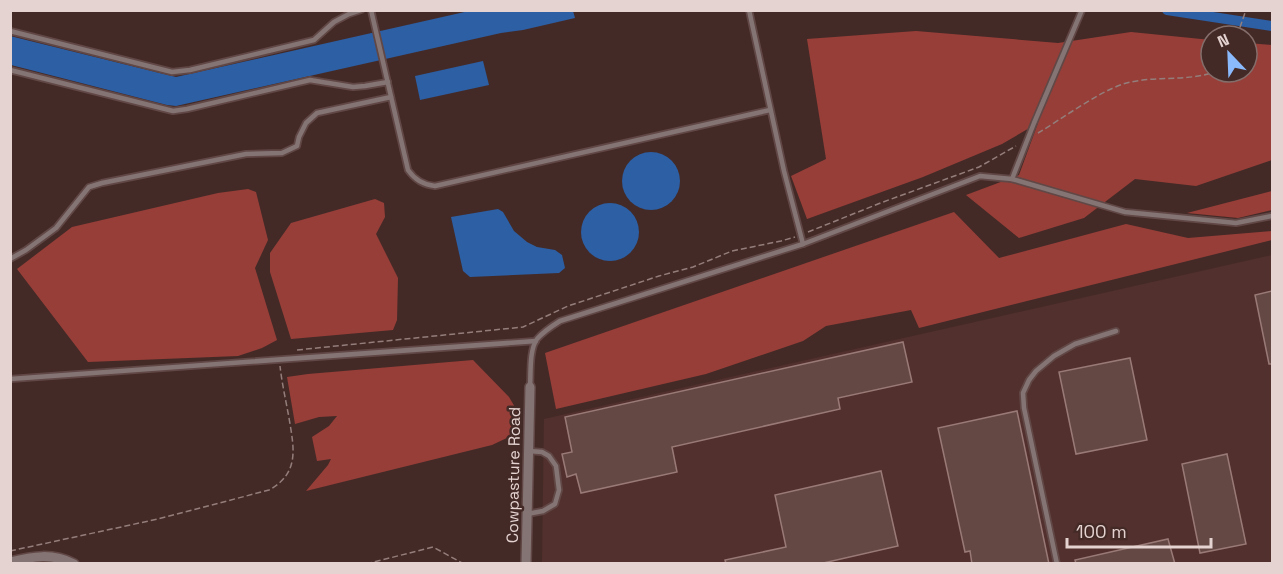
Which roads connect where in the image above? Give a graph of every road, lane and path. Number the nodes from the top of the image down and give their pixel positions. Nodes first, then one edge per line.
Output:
1 (361, 10) edge
2 (372, 10) edge
3 (749, 10) edge
4 (1081, 13) edge
5 (10, 31) edge
6 (10, 70) edge
7 (1199, 77) edge
8 (388, 82) junction
9 (392, 97) junction
10 (771, 110) junction
11 (1028, 139) junction
12 (1012, 179) junction
13 (1272, 216) edge
14 (800, 235) junction
15 (803, 244) junction
16 (10, 259) edge
17 (1116, 332) dead end
18 (536, 341) junction
19 (280, 360) junction
20 (10, 379) edge
21 (530, 387) joint
22 (529, 451) junction
23 (527, 514) junction
24 (10, 551) edge
25 (10, 562) edge
26 (74, 564) edge
27 (366, 564) edge
28 (464, 564) edge
29 (526, 564) edge
30 (1057, 564) edge

1 - 5 lane
2 - 8 lane
3 - 10 lane
4 - 11 lane
6 - 8 lane
7 - 11 path
8 - 9 lane
9 - 10 lane
9 - 16 lane
10 - 14 lane
11 - 12 lane
11 - 14 path
12 - 13 lane
12 - 15 lane
14 - 15 lane
14 - 19 path
15 - 18 lane
17 - 30 lane
18 - 19 lane
18 - 21 lane
19 - 20 lane
19 - 24 path
21 - 22 street, Cowpasture Road
22 - 23 street, Cowpasture Road
22 - 23 lane
23 - 29 street, Cowpasture Road
25 - 26 street
27 - 28 path

